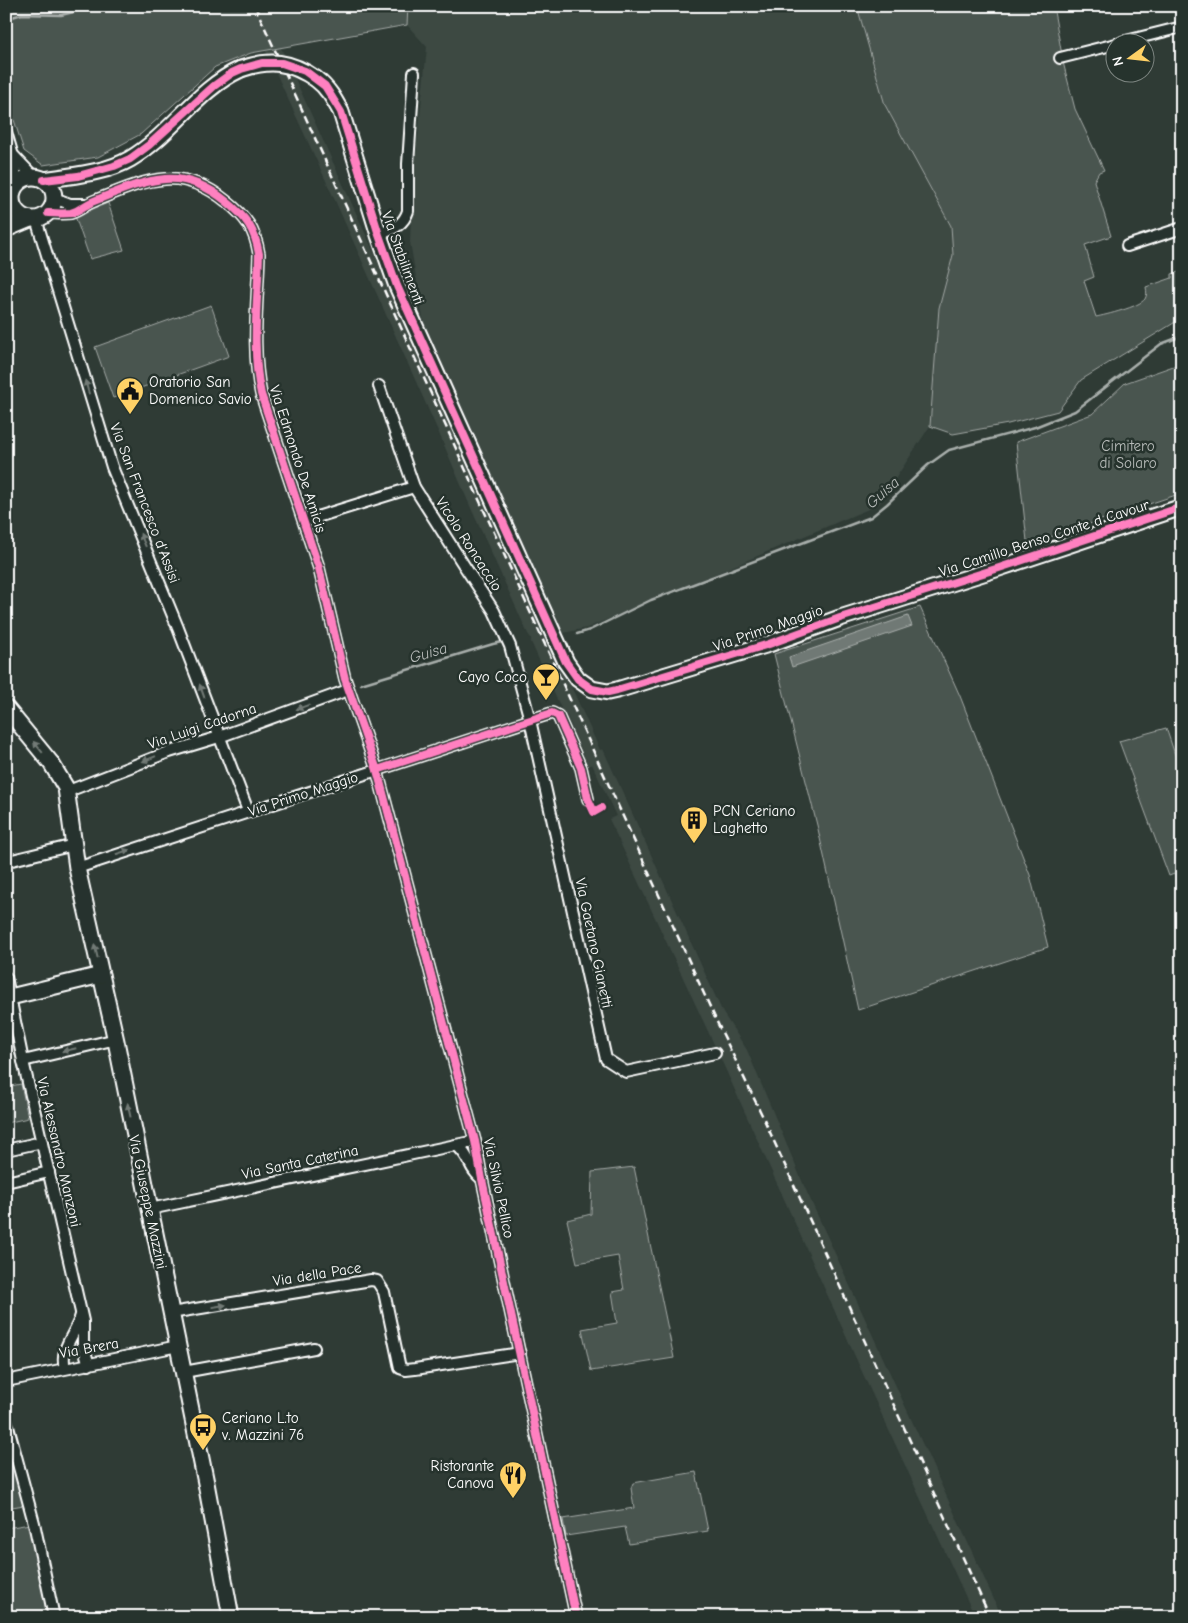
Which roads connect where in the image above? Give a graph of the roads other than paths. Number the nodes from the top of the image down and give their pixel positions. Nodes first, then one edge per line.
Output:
1 (1182, 28) edge
2 (1156, 34) edge
3 (1106, 46) edge
4 (1060, 58) dead end
5 (414, 74) dead end
6 (6, 132) edge
7 (14, 156) junction
8 (78, 176) junction
9 (39, 178) junction
10 (17, 185) junction
11 (54, 196) junction
12 (85, 204) junction
13 (14, 208) junction
14 (38, 217) junction
15 (6, 223) edge
16 (1182, 228) edge
17 (6, 229) edge
18 (379, 235) junction
19 (1127, 246) dead end
20 (379, 386) dead end
21 (414, 488) junction
22 (1182, 507) edge
23 (304, 522) junction
24 (915, 594) joint
25 (630, 687) joint
26 (348, 690) junction
27 (6, 708) edge
28 (530, 720) junction
29 (219, 737) junction
30 (377, 770) junction
31 (66, 788) junction
32 (588, 799) dead end
33 (248, 811) junction
34 (74, 846) junction
35 (8, 861) dead end
36 (77, 868) junction
37 (101, 975) junction
38 (6, 977) edge
39 (9, 998) edge
40 (116, 1041) junction
41 (715, 1054) dead end
42 (23, 1061) junction
43 (42, 1142) junction
44 (475, 1142) junction
45 (456, 1145) junction
46 (6, 1150) edge
47 (49, 1172) junction
48 (482, 1179) junction
49 (6, 1182) edge
50 (150, 1209) junction
51 (171, 1313) junction
52 (81, 1314) junction
53 (178, 1346) junction
54 (314, 1348) dead end
55 (520, 1353) junction
56 (88, 1365) junction
57 (65, 1368) junction
58 (184, 1372) junction
59 (6, 1380) edge
60 (6, 1418) edge
61 (54, 1617) edge
62 (232, 1617) edge
63 (576, 1617) edge

1 - 2 street
3 - 4 street
5 - 18 street
6 - 7 street
7 - 9 street
7 - 10 street
8 - 9 street, Via Stabilimenti
8 - 11 street, Via Stabilimenti
8 - 18 street, Via Stabilimenti, bridge
9 - 10 street
9 - 11 street
10 - 13 street
11 - 12 street, Via Edmondo De Amicis
11 - 14 street
12 - 14 street, Via Edmondo De Amicis
12 - 23 street, Via Edmondo De Amicis
13 - 14 street
13 - 15 street
14 - 17 street
29 -> 14 street, Via San Francesco d'Assisi
16 - 19 street
18 - 25 street, Via Stabilimenti
20 - 21 street, Vicolo Roncaccio
21 - 23 street
21 - 28 street, Vicolo Roncaccio
22 - 24 street, Via Camillo Benso Conte d Cavour
23 - 26 street, Via Edmondo De Amicis
24 - 25 street, Via Primo Maggio
26 -> 29 street, Via Luigi Cadorna
26 - 30 street, Via Edmondo De Amicis
31 -> 27 street
28 - 30 street, Via Primo Maggio
28 - 32 street, Via Primo Maggio
28 - 41 street, Via Gaetano Gianetti
29 -> 31 street, Via Luigi Cadorna
29 - 33 street, Via San Francesco d'Assisi
30 - 33 street, Via Primo Maggio
30 - 44 street, Via Silvio Pellico
31 - 34 street, Via Giuseppe Mazzini
36 -> 33 street, Via Primo Maggio
34 - 35 street
34 - 36 street, Via Giuseppe Mazzini
37 -> 36 street, Via Giuseppe Mazzini
37 - 39 street
37 - 40 street, Via Giuseppe Mazzini
38 - 39 street, Via Alessandro Manzoni
39 - 42 street, Via Alessandro Manzoni
40 -> 42 street
50 -> 40 street, Via Giuseppe Mazzini
42 - 43 street, Via Alessandro Manzoni
43 - 46 street
43 - 47 street, Via Alessandro Manzoni
44 - 45 street, Via Santa Caterina
44 - 48 street, Via Silvio Pellico
45 - 48 street
45 - 50 street, Via Santa Caterina
47 - 49 street
47 - 52 street, Via Alessandro Manzoni
48 - 55 street, Via Silvio Pellico
50 - 51 street, Via Giuseppe Mazzini
51 - 53 street, Via Giuseppe Mazzini
51 -> 55 street, Via della Pace
52 - 56 street, Via Alessandro Manzoni
52 - 57 street
53 - 56 street, Via Brera
53 - 58 street, Via Giuseppe Mazzini
54 - 58 street
55 - 63 street, Via Silvio Pellico
56 - 57 street, Via Brera
57 - 59 street, Via Brera
58 - 62 street, Via Giuseppe Mazzini
60 - 61 street

